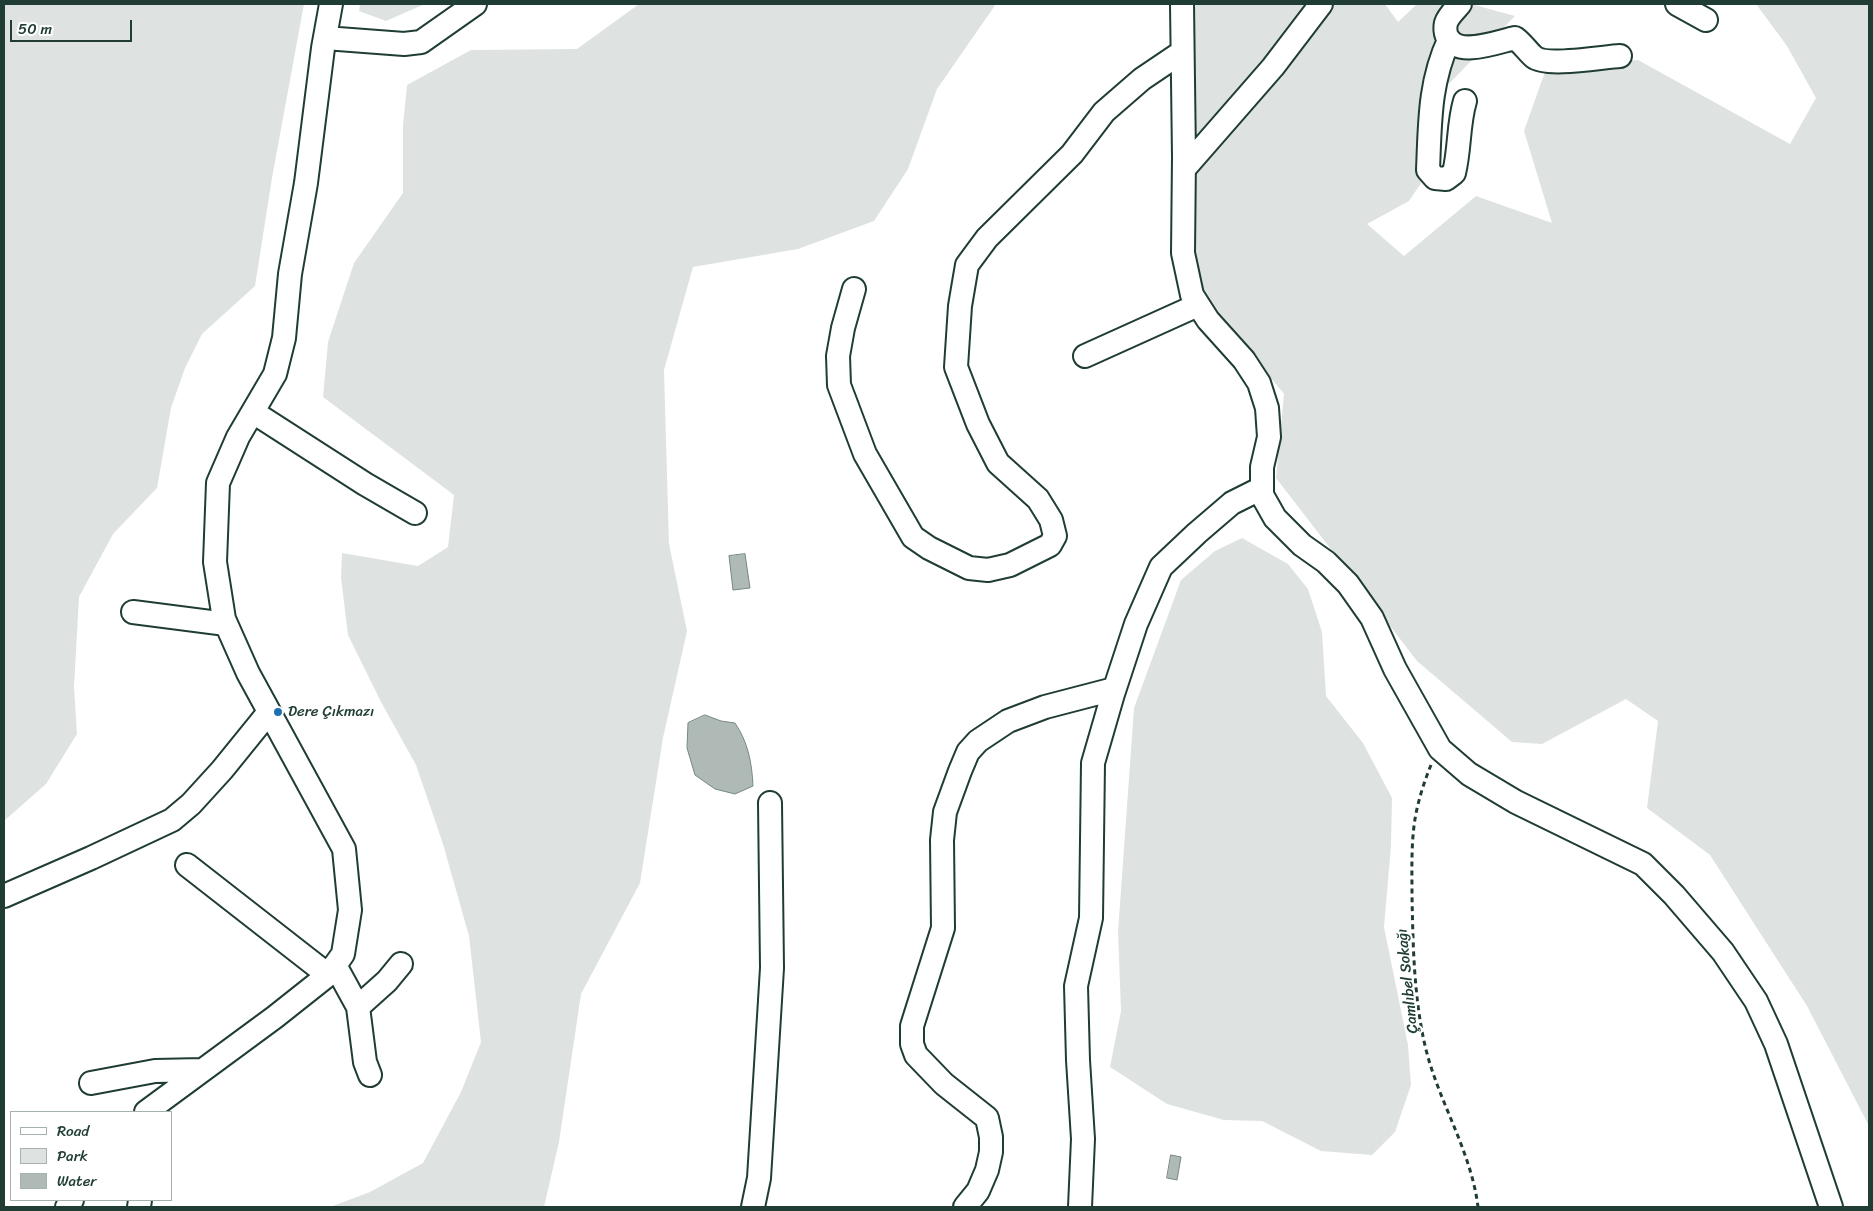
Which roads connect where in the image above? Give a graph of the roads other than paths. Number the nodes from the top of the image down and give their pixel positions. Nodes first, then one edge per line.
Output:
1 (331, 4) edge
2 (475, 4) edge
3 (1182, 4) edge
4 (1321, 4) edge
5 (1460, 4) edge
6 (1677, 4) edge
7 (1706, 20) dead end
8 (325, 38) junction
9 (1449, 40) junction
10 (1182, 52) junction
11 (1620, 56) dead end
12 (1465, 101) dead end
13 (1184, 169) junction
14 (854, 289) dead end
15 (1198, 305) junction
16 (1085, 356) dead end
17 (253, 412) junction
18 (1262, 488) junction
19 (415, 513) dead end
20 (133, 612) dead end
21 (226, 624) junction
22 (1114, 690) junction
23 (269, 712) junction
24 (770, 803) dead end
25 (187, 865) dead end
26 (4, 896) edge
27 (401, 964) dead end
28 (332, 970) junction
29 (358, 1007) junction
30 (202, 1070) junction
31 (370, 1075) dead end
32 (91, 1082) dead end
33 (176, 1090) junction
34 (147, 1111) edge
35 (169, 1111) edge
36 (753, 1207) edge
37 (965, 1207) edge
38 (1080, 1207) edge
39 (1831, 1207) edge

1 - 8 street
2 - 8 street
3 - 10 street
4 - 13 street
5 - 9 street
6 - 7 street
8 - 17 street
9 - 11 street
9 - 12 street
10 - 13 street
10 - 14 street
13 - 15 street
15 - 16 street
15 - 18 street
17 - 19 street
17 - 21 street
18 - 22 street
18 - 39 street
20 - 21 street
21 - 23 street
22 - 37 street
22 - 38 street
23 - 26 street
23 - 28 street
24 - 36 street
25 - 28 street
27 - 29 street
28 - 29 street
28 - 30 street
29 - 31 street
30 - 32 street
30 - 33 street
33 - 34 street
33 - 35 street

